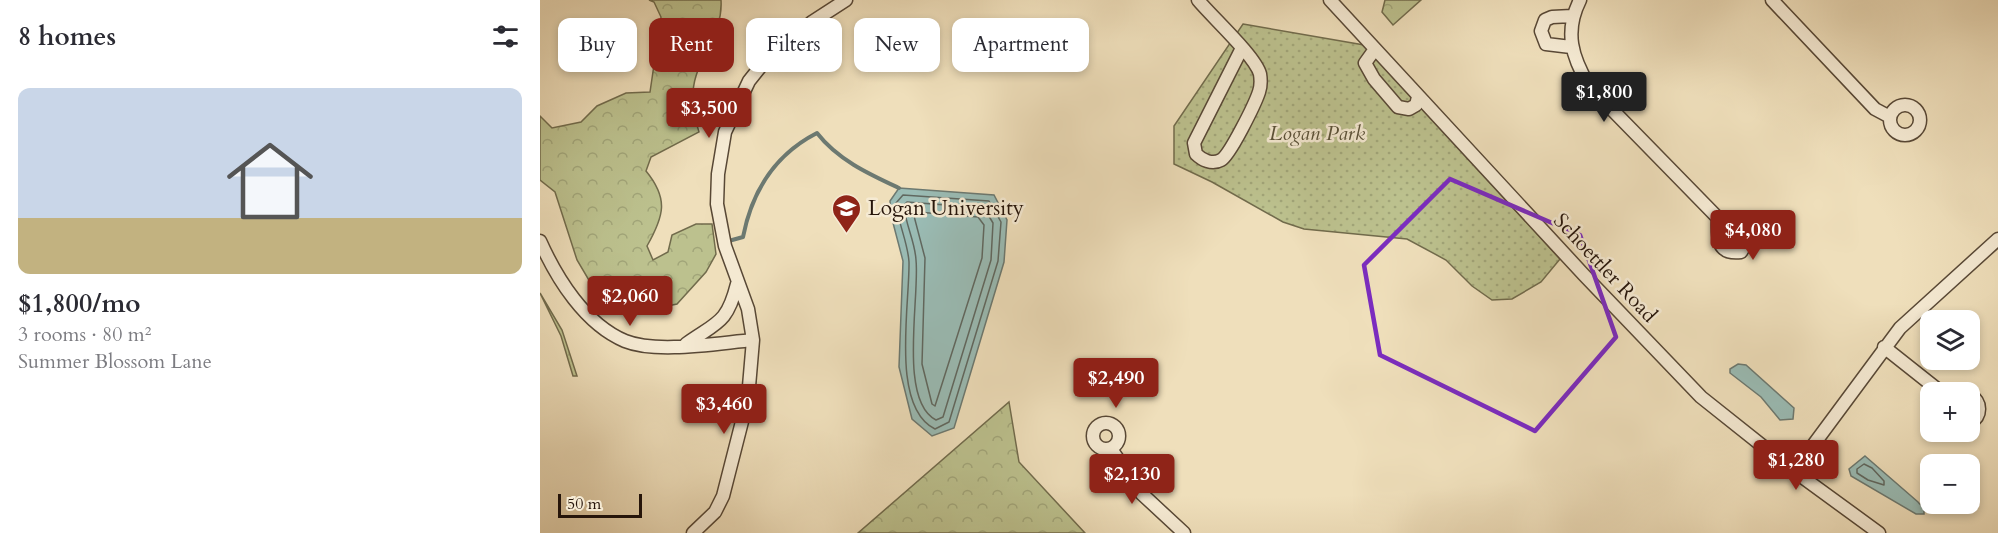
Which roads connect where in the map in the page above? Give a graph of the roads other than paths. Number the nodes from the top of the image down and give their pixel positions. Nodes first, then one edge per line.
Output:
1 (846, 0) edge
2 (1198, 0) edge
3 (1330, 0) edge
4 (1580, 0) edge
5 (1772, 0) edge
6 (1572, 16) junction
7 (1571, 47) junction
8 (1242, 48) junction
9 (1375, 49) junction
10 (1418, 97) junction
11 (1890, 117) dead end
12 (1718, 219) dead end
13 (1998, 239) edge
14 (542, 248) edge
15 (737, 284) junction
16 (753, 340) junction
17 (684, 345) junction
18 (1884, 347) junction
19 (1928, 382) edge
20 (1111, 449) dead end
21 (1794, 471) junction
22 (693, 533) edge
23 (1184, 533) edge
24 (1879, 533) edge

1 - 15 street
2 - 8 street
3 - 9 street, Schoettler Road
4 - 6 street
5 - 11 street
6 - 7 street
6 - 7 street
7 - 12 street
8 - 8 street
9 - 10 street, Schoettler Road
9 - 10 street
10 - 21 street, Schoettler Road
13 - 18 street
14 - 17 street
15 - 16 street
15 - 17 street
16 - 17 street
16 - 22 street
18 - 19 street
18 - 21 street
20 - 23 street
21 - 24 street, Schoettler Road

